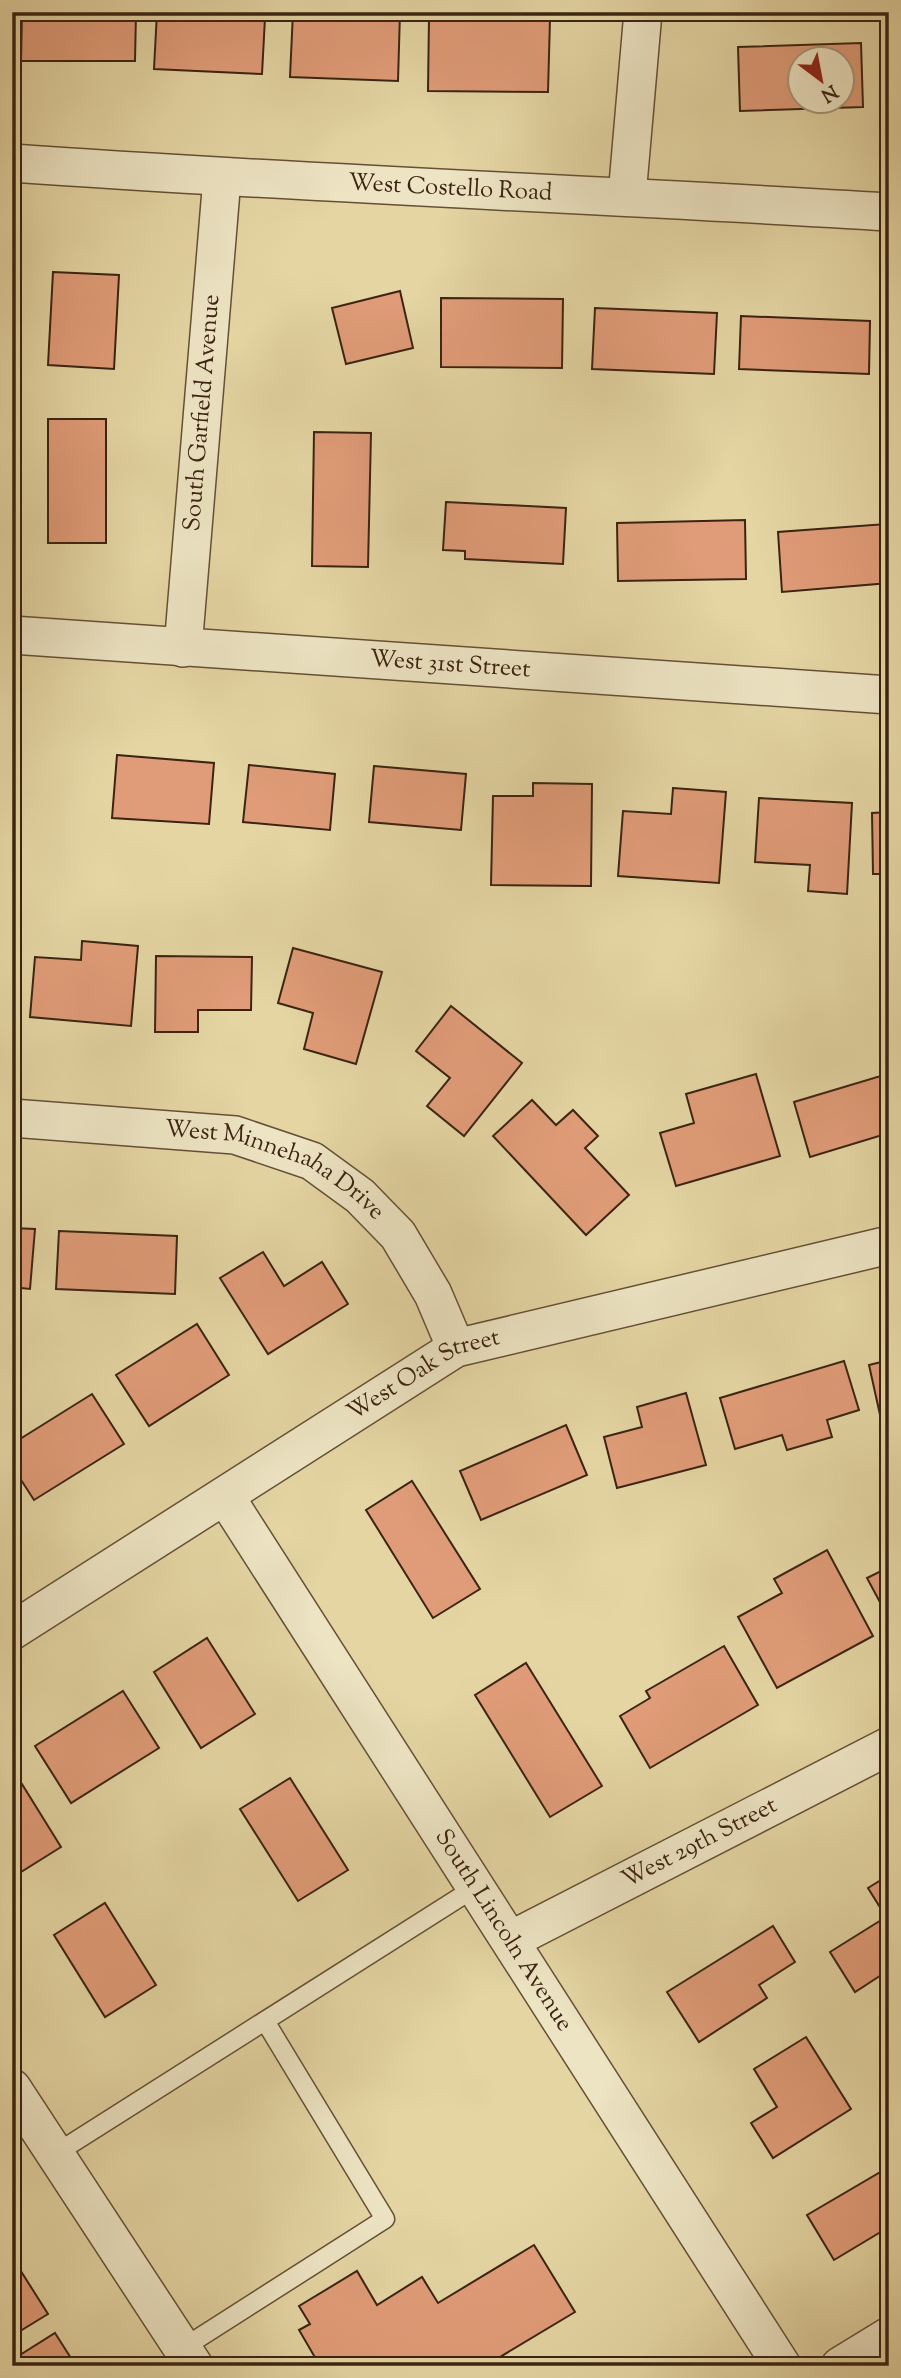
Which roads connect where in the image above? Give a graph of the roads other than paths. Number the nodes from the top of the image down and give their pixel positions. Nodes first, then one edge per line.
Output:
1 (643, 12) edge
2 (12, 163) edge
3 (222, 178) junction
4 (627, 196) junction
5 (889, 212) edge
6 (12, 635) edge
7 (183, 648) junction
8 (889, 695) edge
9 (12, 1118) edge
10 (889, 1245) edge
11 (456, 1348) junction
12 (225, 1496) junction
13 (12, 1631) edge
14 (889, 1746) edge
15 (476, 1887) junction
16 (511, 1940) junction
17 (265, 2021) junction
18 (12, 2088) edge
19 (55, 2154) junction
20 (889, 2336) edge
21 (188, 2357) edge
22 (782, 2366) edge
23 (840, 2366) edge

1 - 4 street
2 - 3 street, West Costello Road
3 - 4 street, West Costello Road
3 - 7 street, South Garfield Avenue
4 - 5 street, West Costello Road
6 - 7 street, West 31st Street
7 - 8 street, West 31st Street
9 - 11 street, West Minnehaha Drive
10 - 11 street, West Oak Street
11 - 12 street, West Oak Street
12 - 13 street, West Oak Street
12 - 15 street, South Lincoln Avenue
14 - 16 street, West 29th Street
15 - 16 street, South Lincoln Avenue
15 - 17 lane
16 - 22 street, South Lincoln Avenue
17 - 19 lane
17 - 21 lane
18 - 19 street
19 - 21 street
20 - 23 street

